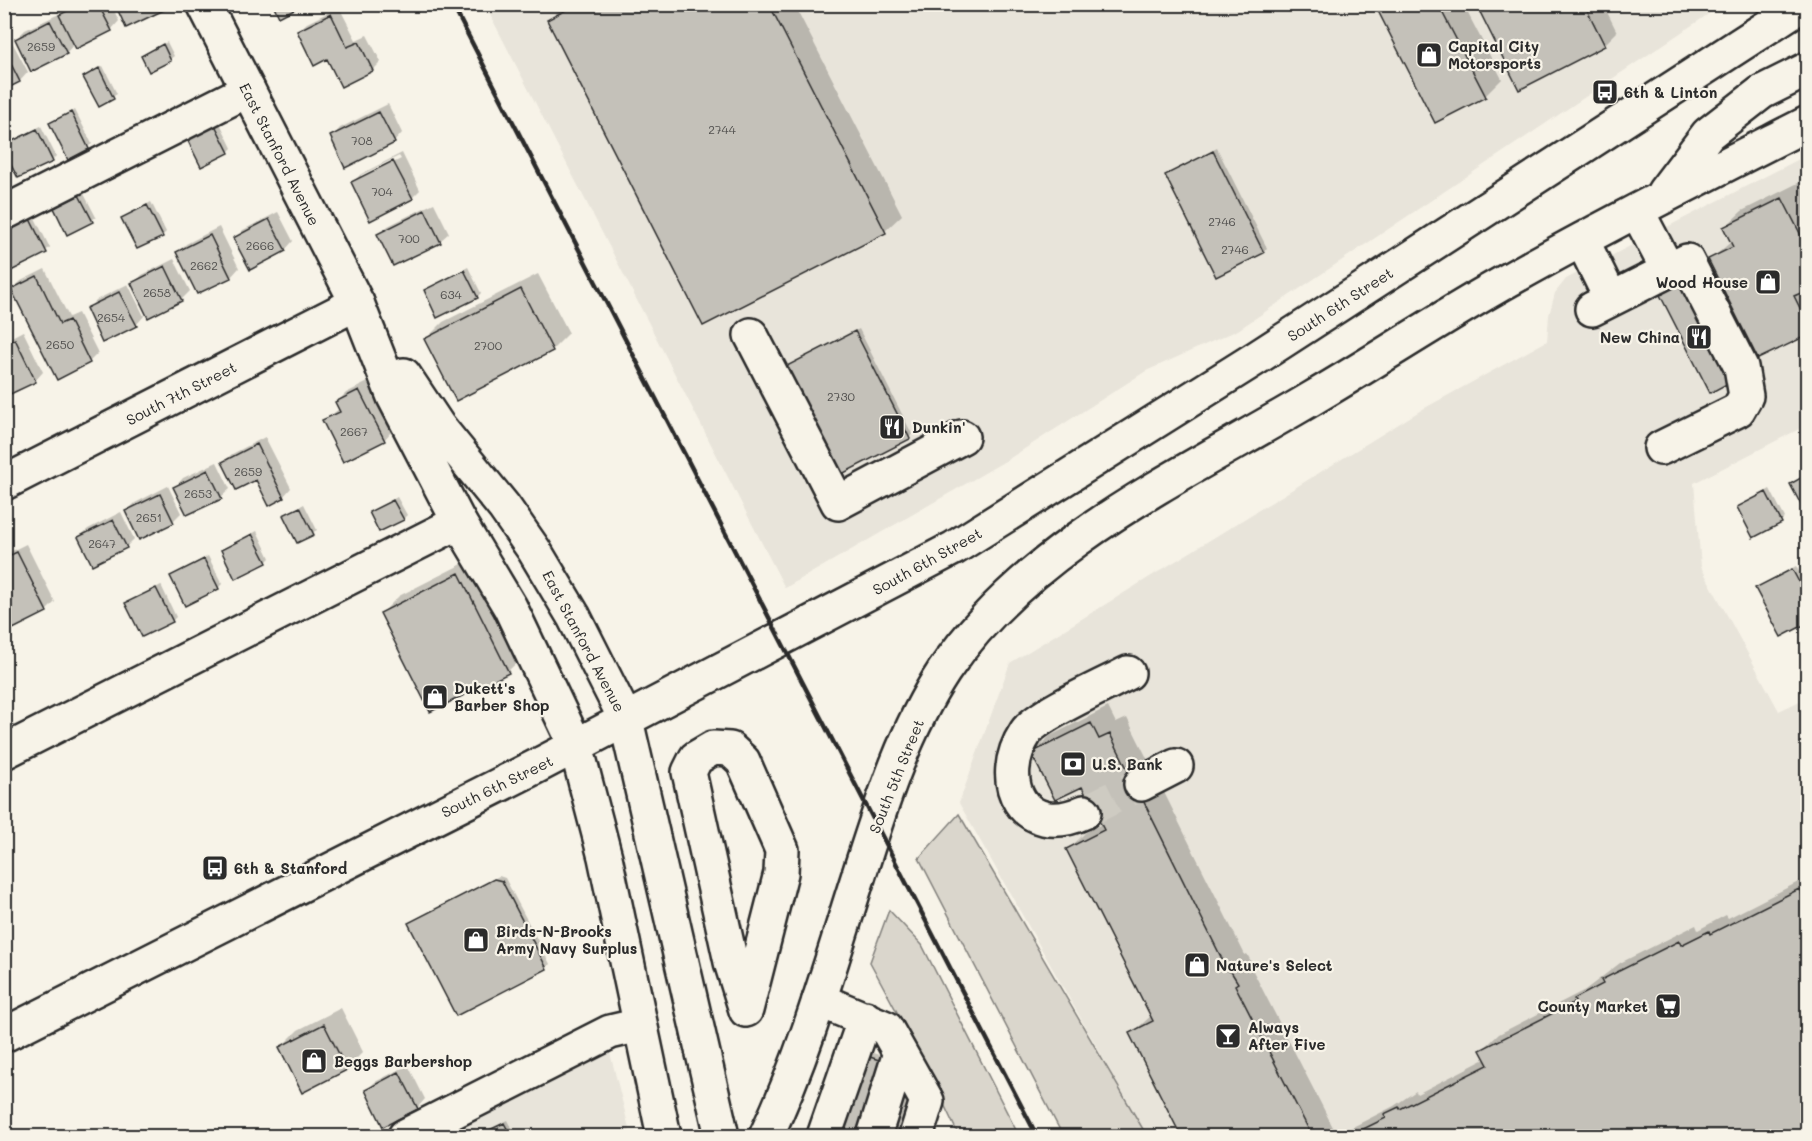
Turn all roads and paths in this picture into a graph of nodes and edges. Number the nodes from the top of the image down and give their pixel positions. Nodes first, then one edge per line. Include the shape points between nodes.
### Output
1 (204, 4) edge
2 (1799, 6) edge
3 (1808, 69) edge
4 (248, 90) junction
5 (1808, 123) edge
6 (1647, 206) junction
7 (4, 213) edge
8 (1582, 240) junction
9 (1677, 266) junction
10 (357, 303) junction
11 (751, 335) dead end
12 (962, 436) dead end
13 (1661, 448) dead end
14 (4, 483) edge
15 (459, 522) junction
16 (1128, 673) dead end
17 (626, 720) junction
18 (576, 746) junction
19 (4, 752) edge
20 (1176, 766) dead end
21 (1141, 784) tunnel mouth
22 (1084, 812) tunnel mouth
23 (819, 1000) junction
24 (746, 1010) joint
25 (865, 1018) junction
26 (640, 1024) junction
27 (4, 1035) edge
28 (900, 1053) junction
29 (509, 1083) junction
30 (405, 1137) edge
31 (450, 1137) edge
32 (664, 1137) edge
33 (722, 1137) edge
34 (766, 1137) edge
35 (824, 1137) edge
36 (874, 1137) edge
37 (916, 1137) edge

1 - 4 main road, East Stanford Avenue
2 - 17 main road, South 6th Street via 1258,357 954,548
3 - 6 main road via 1762,92 1708,134
4 - 7 main road
4 - 10 main road, East Stanford Avenue
5 - 6 main road
6 - 8 main road
6 - 9 main road
8 - 9 main road via 1602,304
8 - 23 main road, South 5th Street via 1481,296 1102,524 1034,574 987,617 944,672 911,732 885,795
9 - 13 main road via 1741,367 1746,396 1738,410
10 - 14 main road, South 7th Street
10 - 15 main road, East Stanford Avenue via 394,397
10 - 17 main road, East Stanford Avenue via 438,426 534,550 574,616
11 - 12 main road via 838,503
15 - 18 main road, East Stanford Avenue via 510,607
15 - 19 main road
16 - 22 main road via 1026,731 1014,757 1012,784 1017,800 1026,810 1045,820 1067,820
17 - 18 main road, South 6th Street
17 - 33 main road, East Stanford Avenue
18 - 26 main road, East Stanford Avenue via 605,857
18 - 27 main road, South 6th Street
20 - 21 main road
23 - 25 main road
23 - 34 main road, South 5th Street
24 - 24 main road via 731,962 689,772 696,758 713,748 730,749 743,761 782,849 776,892
25 - 28 main road via 886,1028
25 - 35 main road
26 - 29 main road via 610,1032
26 - 32 main road, East Stanford Avenue
28 - 36 main road
28 - 37 main road via 927,1101
29 - 30 main road
29 - 31 main road via 504,1108

